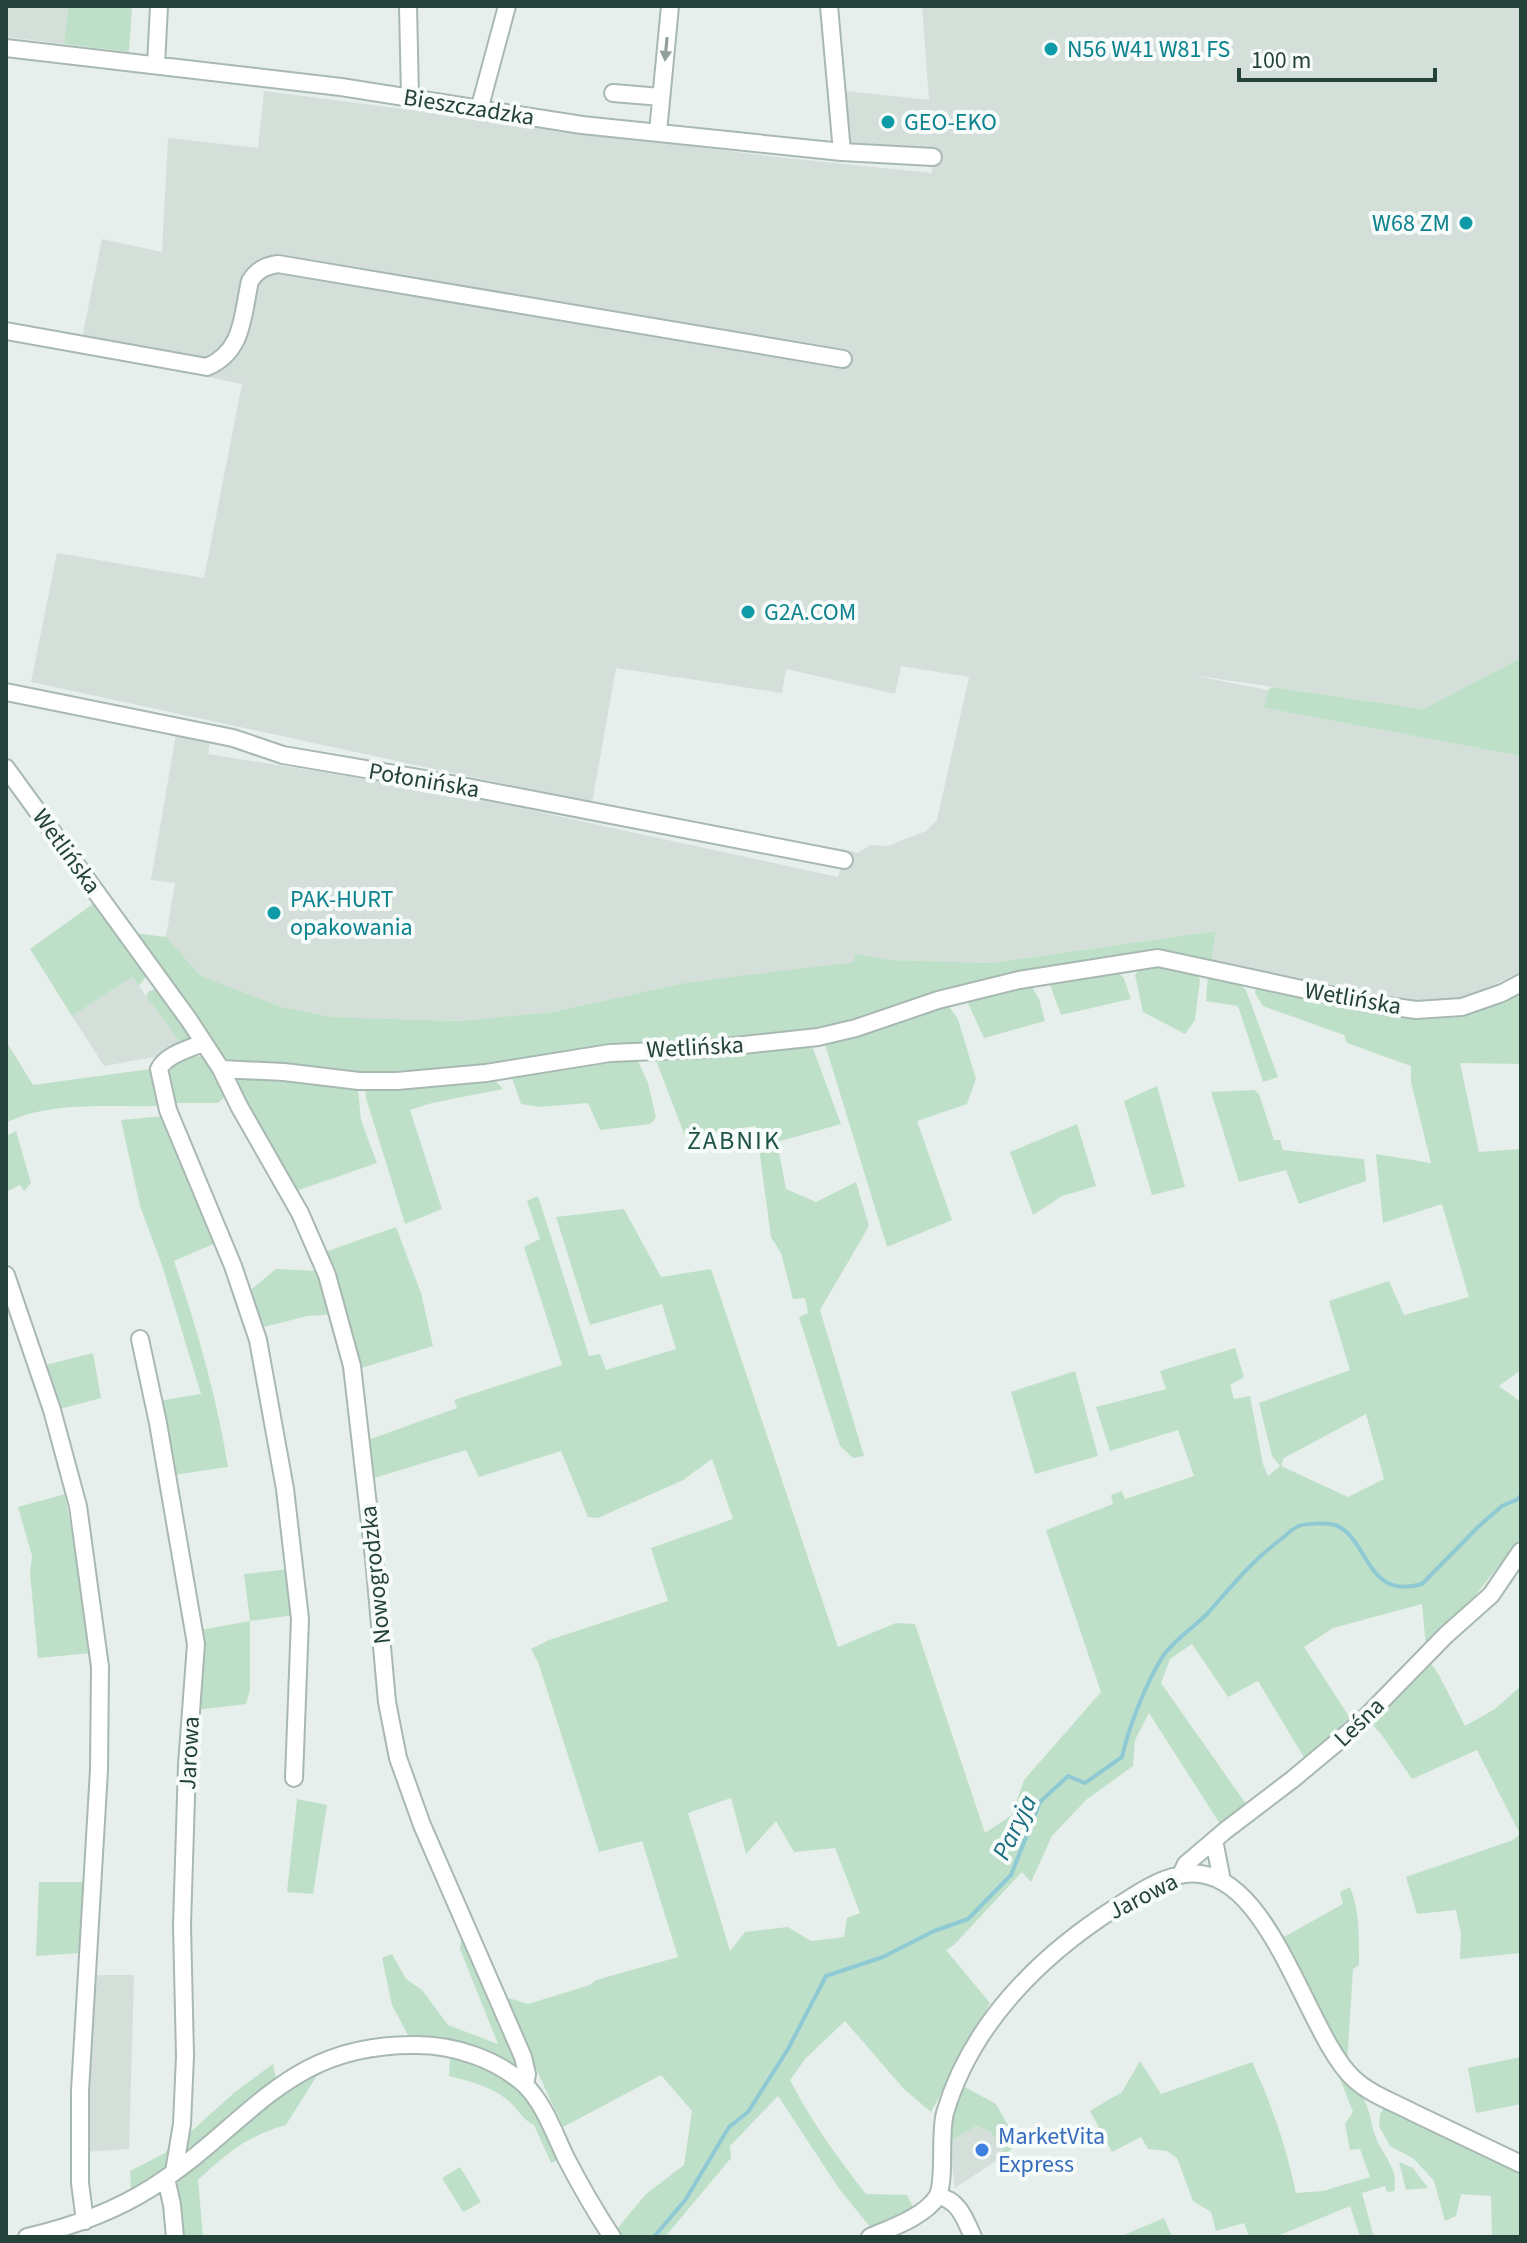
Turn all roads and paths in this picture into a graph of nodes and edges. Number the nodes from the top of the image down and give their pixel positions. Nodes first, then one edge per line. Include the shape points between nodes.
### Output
1 (159, 6) edge
2 (408, 6) edge
3 (507, 6) edge
4 (829, 6) edge
5 (669, 13) edge
6 (6, 48) edge
7 (156, 65) junction
8 (613, 93) dead end
9 (410, 96) junction
10 (661, 97) junction
11 (479, 110) junction
12 (658, 132) junction
13 (842, 152) junction
14 (933, 157) dead end
15 (6, 331) edge
16 (843, 359) dead end
17 (6, 692) edge
18 (6, 768) edge
19 (844, 860) dead end
20 (1521, 983) edge
21 (203, 1043) junction
22 (221, 1069) junction
23 (6, 1275) edge
24 (140, 1339) dead end
25 (1521, 1551) edge
26 (294, 1778) dead end
27 (1214, 1840) junction
28 (1181, 1874) junction
29 (1222, 1881) junction
30 (525, 2085) junction
31 (1521, 2164) edge
32 (170, 2175) junction
33 (938, 2196) junction
34 (85, 2221) junction
35 (27, 2237) edge
36 (175, 2237) edge
37 (612, 2237) edge
38 (870, 2237) edge
39 (973, 2237) edge

1 - 7 street
2 - 9 street
3 - 11 street
4 - 13 street
5 -> 10 street
6 - 7 street, Bieszczadzka
7 - 9 street, Bieszczadzka
8 - 10 street
9 - 11 street, Bieszczadzka
10 - 12 street
11 - 12 street, Bieszczadzka
12 - 13 street, Bieszczadzka
13 - 14 street, Bieszczadzka
15 - 16 street via 207,367 221,361 234,345 250,281 262,268 278,264
17 - 19 street, Połonińska via 233,738 283,755
18 - 21 street, Wetlińska
20 - 22 street, Wetlińska via 1462,1007 1416,1010 1158,958 1019,980 818,1037 610,1053 397,1081
21 - 22 street, Wetlińska
21 - 26 street via 169,1058 159,1069 168,1110 258,1340 285,1489 300,1619
22 - 30 street, Nowogrodzka via 300,1213 327,1275 352,1366 387,1702 398,1758 523,2057
23 - 34 street via 78,1506 100,1667 80,2091
24 - 32 street, Jarowa via 196,1644 182,1925 182,2124
25 - 27 street, Leśna via 1491,1595 1359,1724
27 - 28 street, Leśna
27 - 29 street
28 - 29 street, Jarowa via 1206,1874
28 - 33 street, Jarowa via 1154,1884 1091,1924 1032,1972 1000,2008 949,2102
29 - 31 street via 1269,1931 1332,2051 1353,2079
30 - 32 street via 470,2054 443,2046 348,2052 290,2078
30 - 37 street
32 - 34 street
32 - 36 street, Jarowa
33 - 38 street
33 - 39 street via 951,2199
34 - 35 street

